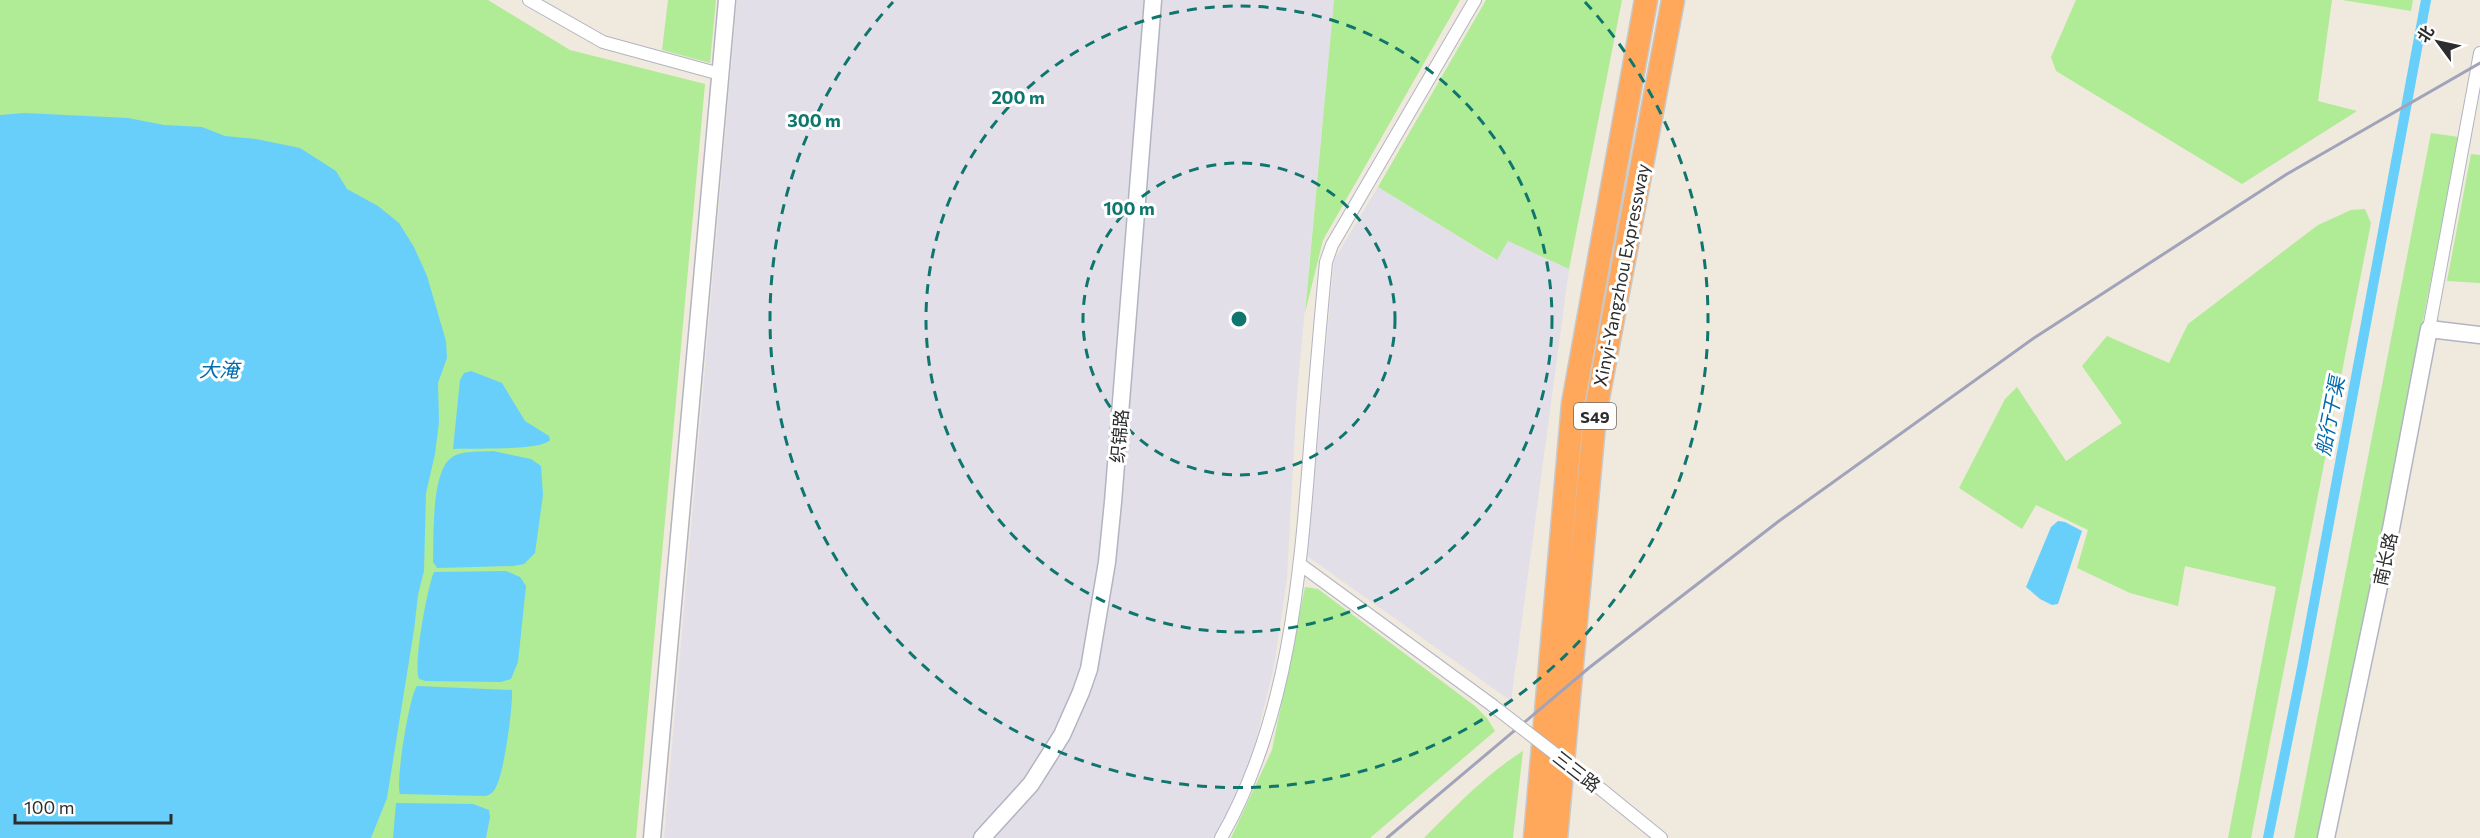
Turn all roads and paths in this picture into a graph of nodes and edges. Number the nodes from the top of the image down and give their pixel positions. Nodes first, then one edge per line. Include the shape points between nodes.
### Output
1 (530, 0) edge
2 (727, 0) edge
3 (1153, 0) edge
4 (1474, 0) edge
5 (1646, 0) edge
6 (1673, 0) edge
7 (2480, 53) edge
8 (720, 74) junction
9 (2429, 329) junction
10 (2480, 335) edge
11 (1301, 565) junction
12 (652, 838) edge
13 (982, 838) edge
14 (1221, 838) edge
15 (1535, 838) edge
16 (1556, 838) edge
17 (1661, 838) edge
18 (2326, 838) edge

1 - 8 street via 603,42
2 - 8 street
3 - 13 street, 织锦路 via 1113,502 1089,669 1062,735 1031,784
4 - 11 street via 1332,245 1326,262
5 - 15 highway, Xinyi-Yangzhou Expressway / S49 via 1573,404
6 - 16 highway, Xinyi-Yangzhou Expressway / S49 via 1595,414
7 - 9 street
8 - 12 street
9 - 10 street
9 - 18 street, 南长路
11 - 14 street via 1282,673 1262,746
11 - 17 street, 三三路, bridge via 1492,705

